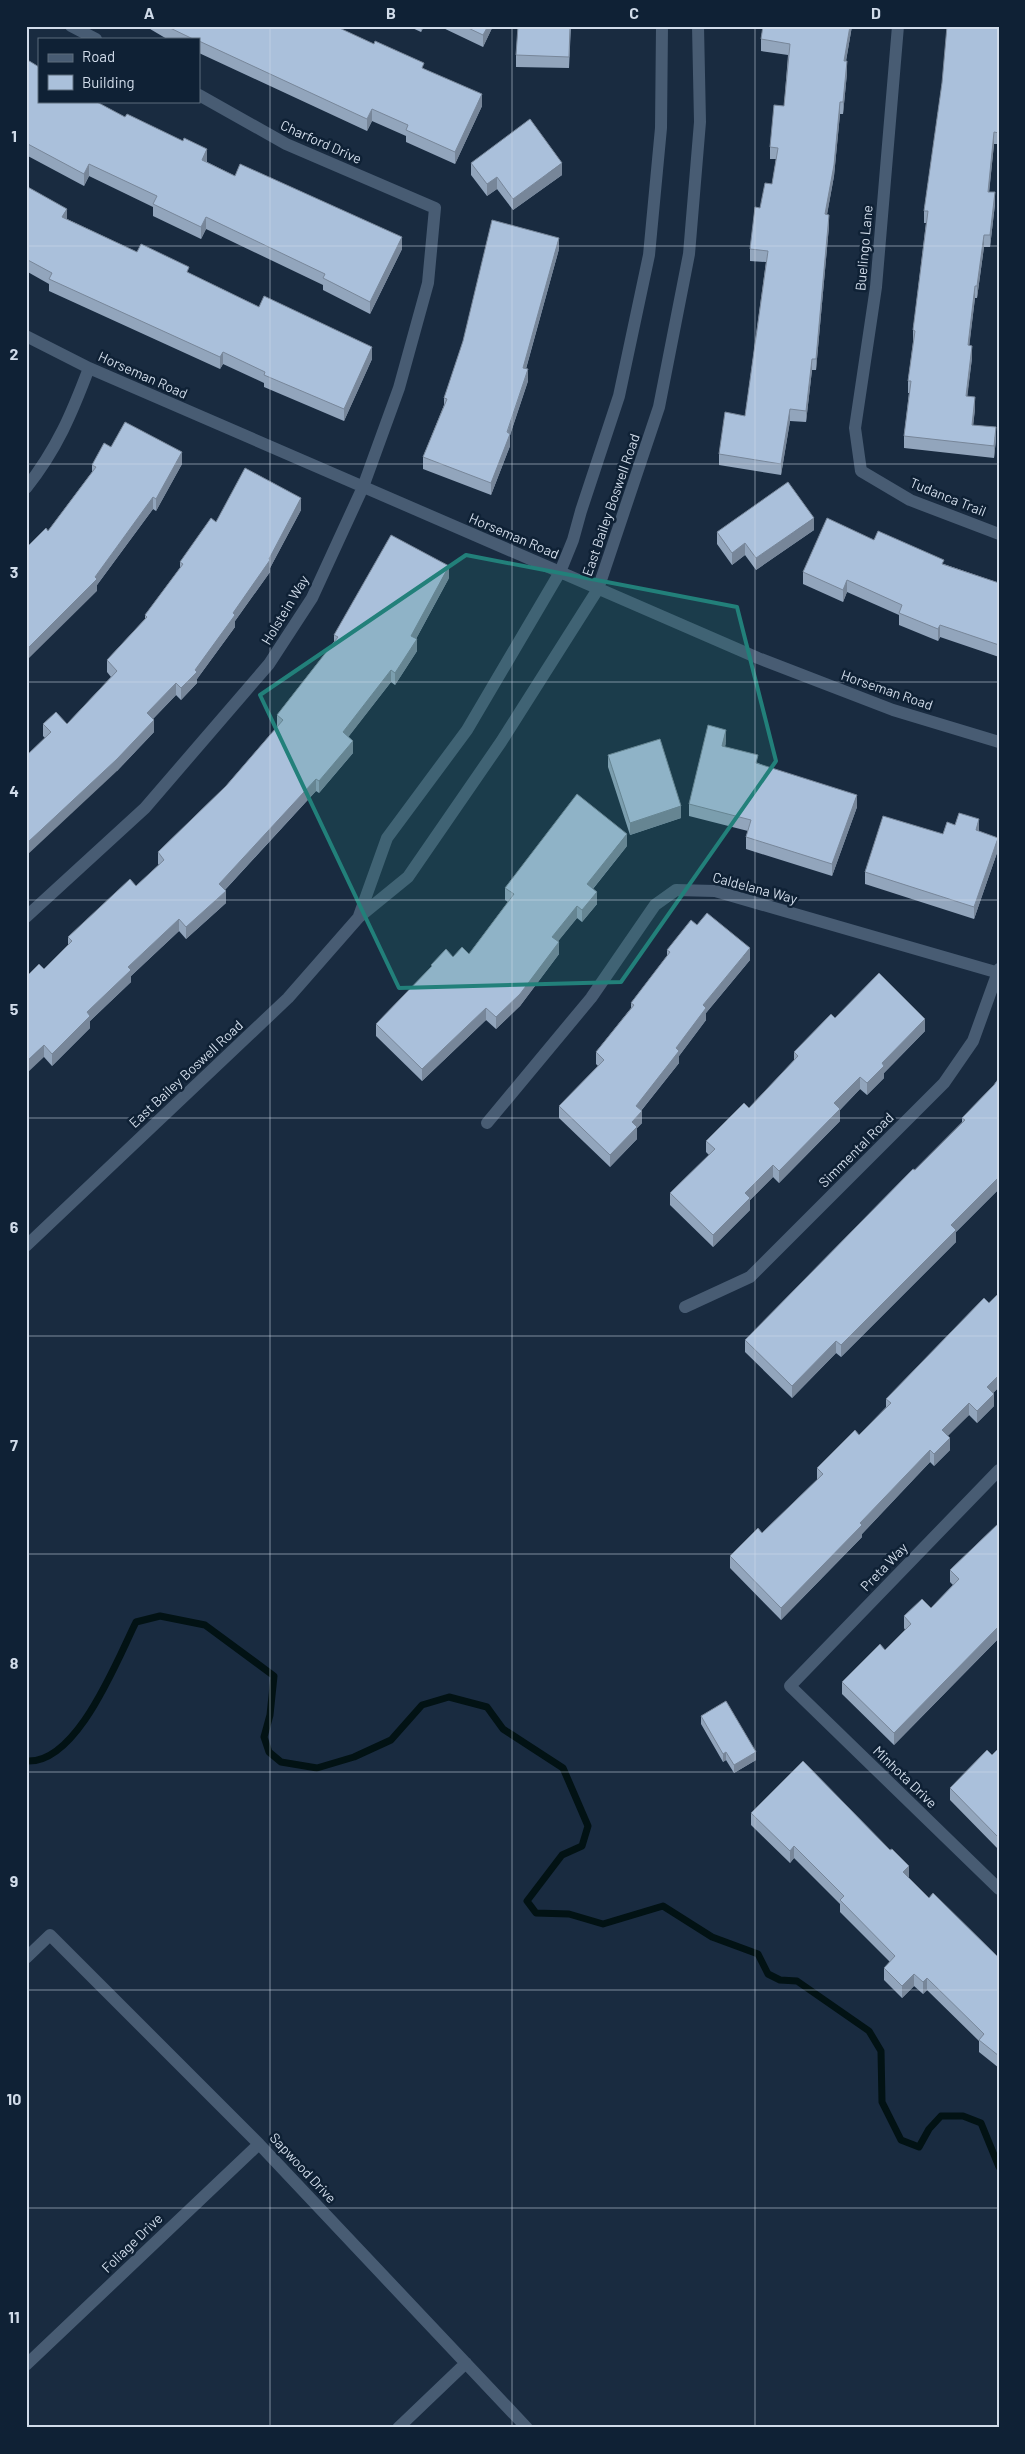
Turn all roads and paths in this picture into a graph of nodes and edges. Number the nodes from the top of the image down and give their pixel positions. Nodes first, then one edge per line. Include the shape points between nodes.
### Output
1 (71, 26) edge
2 (662, 26) edge
3 (698, 26) edge
4 (898, 26) edge
5 (94, 38) edge
6 (200, 96) edge
7 (435, 208) joint
8 (26, 336) edge
9 (89, 368) junction
10 (861, 471) joint
11 (363, 487) junction
12 (26, 488) edge
13 (999, 534) edge
14 (560, 572) junction
15 (598, 589) junction
16 (999, 742) edge
17 (359, 917) junction
18 (26, 918) edge
19 (998, 971) edge
20 (487, 1122) dead end
21 (26, 1246) edge
22 (685, 1307) dead end
23 (999, 1470) edge
24 (790, 1686) joint
25 (999, 1889) edge
26 (26, 1958) edge
27 (259, 2144) junction
28 (466, 2364) junction
29 (26, 2365) edge
30 (398, 2428) edge
31 (527, 2428) edge

1 - 5 street
2 - 14 street, East Bailey Boswell Road via 661,128 649,255 619,396
3 - 15 street, East Bailey Boswell Road via 700,122 689,254 659,407
4 - 10 street, Buelingo Lane via 876,287 855,428
6 - 7 street, Charford Drive via 286,144
7 - 11 street, Holstein Way via 428,283 399,388
8 - 9 street, Horseman Road
9 - 11 street, Horseman Road
9 - 12 street via 52,452
10 - 13 street, Tudanca Trail via 910,500
11 - 14 street, Horseman Road
11 - 18 street, Holstein Way via 312,598 269,664 146,808
14 - 15 street, Horseman Road
14 - 17 street, East Bailey Boswell Road via 467,730 387,838
15 - 16 street, Horseman Road via 767,662 893,710
15 - 17 street, East Bailey Boswell Road via 502,742 408,877
17 - 21 street, East Bailey Boswell Road via 288,998
19 - 20 street, Caldelana Way via 715,891 676,890 655,905 591,998
19 - 22 street, Simmental Road via 973,1041 944,1083 750,1277
23 - 24 street, Preta Way
24 - 25 street, Minhota Drive
26 - 27 street, Sapwood Drive via 50,1935
27 - 28 street, Sapwood Drive
27 - 29 street, Foliage Drive
28 - 30 street
28 - 31 street, Sapwood Drive

